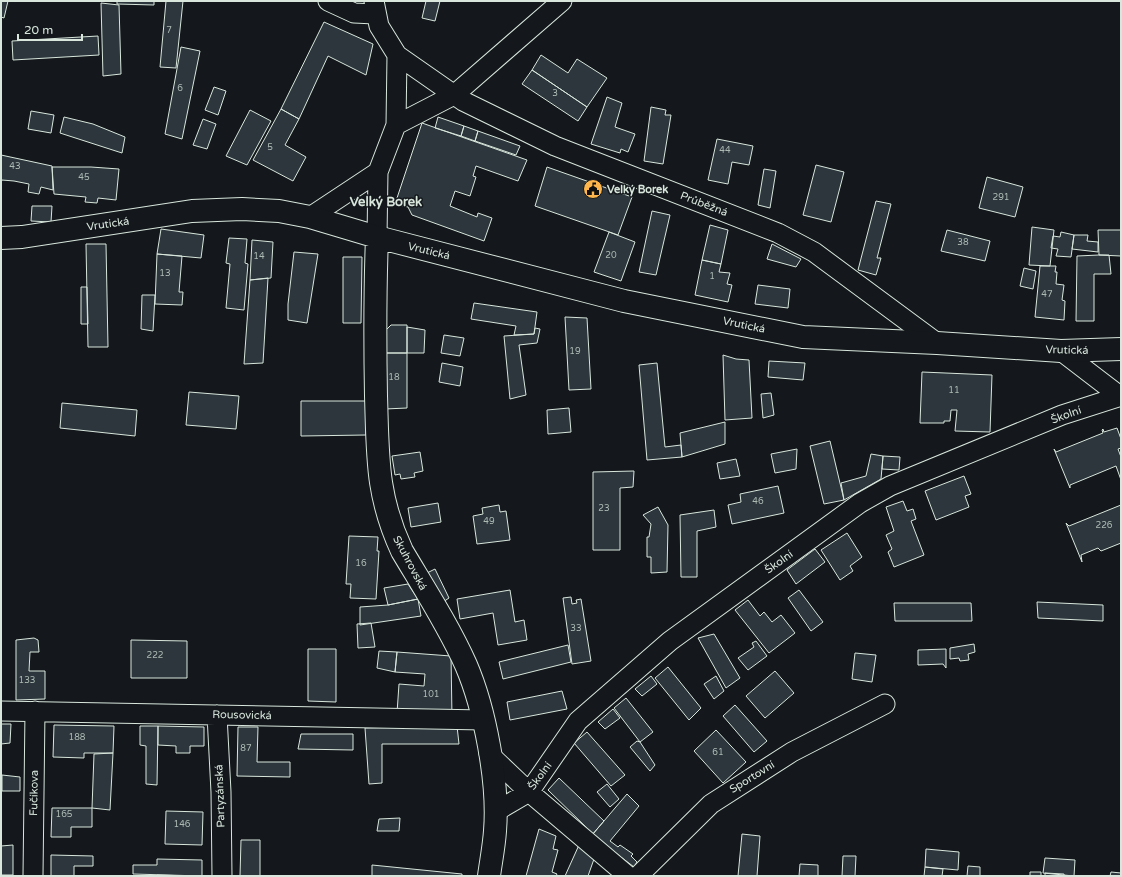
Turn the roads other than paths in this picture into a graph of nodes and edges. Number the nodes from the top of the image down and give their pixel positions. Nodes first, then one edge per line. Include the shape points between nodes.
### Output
1 (328, 1) edge
2 (562, 1) edge
3 (375, 7) edge
4 (397, 55) junction
5 (454, 95) junction
6 (396, 125) junction
7 (378, 172) junction
8 (310, 217) junction
9 (377, 237) junction
10 (1, 238) edge
11 (937, 343) junction
12 (1121, 349) edge
13 (1061, 351) junction
14 (1121, 396) edge
15 (885, 704) dead end
16 (1, 710) edge
17 (35, 711) junction
18 (217, 715) junction
19 (484, 720) junction
20 (489, 754) junction
21 (529, 792) junction
22 (495, 812) junction
23 (33, 876) edge
24 (222, 876) edge
25 (489, 876) edge
26 (628, 876) edge
27 (638, 876) edge

1 - 3 street via 354,13
2 - 5 street
3 - 4 street, Průběžná via 384,36
4 - 5 street, Průběžná
4 - 6 street
5 - 6 street
5 - 11 street, Průběžná via 555,146 778,232 814,252
6 - 7 street
7 - 8 street
7 - 9 street
8 - 9 street, Vrutická
8 - 10 street, Vrutická via 279,211 242,209 192,211
9 - 11 street, Vrutická via 624,301 803,337
9 - 19 street, Skuhrovská via 374,339 381,489 393,531 466,666
11 - 13 street, Vrutická
12 - 13 street, Vrutická
13 - 14 street
14 - 21 street, Školní via 1062,415 890,486 860,503 659,650 578,721
15 - 27 street, Sportovní via 792,752 711,804
16 - 17 street, Rousovická
17 - 18 street, Rousovická
17 - 23 street, Fučíkova
18 - 19 street, Rousovická
18 - 24 street, Partyzánská
19 - 20 street, Skuhrovská
20 - 21 street
20 - 22 street, Skuhrovská
21 - 22 street, Školní
21 - 26 street
22 - 25 street, Skuhrovská

